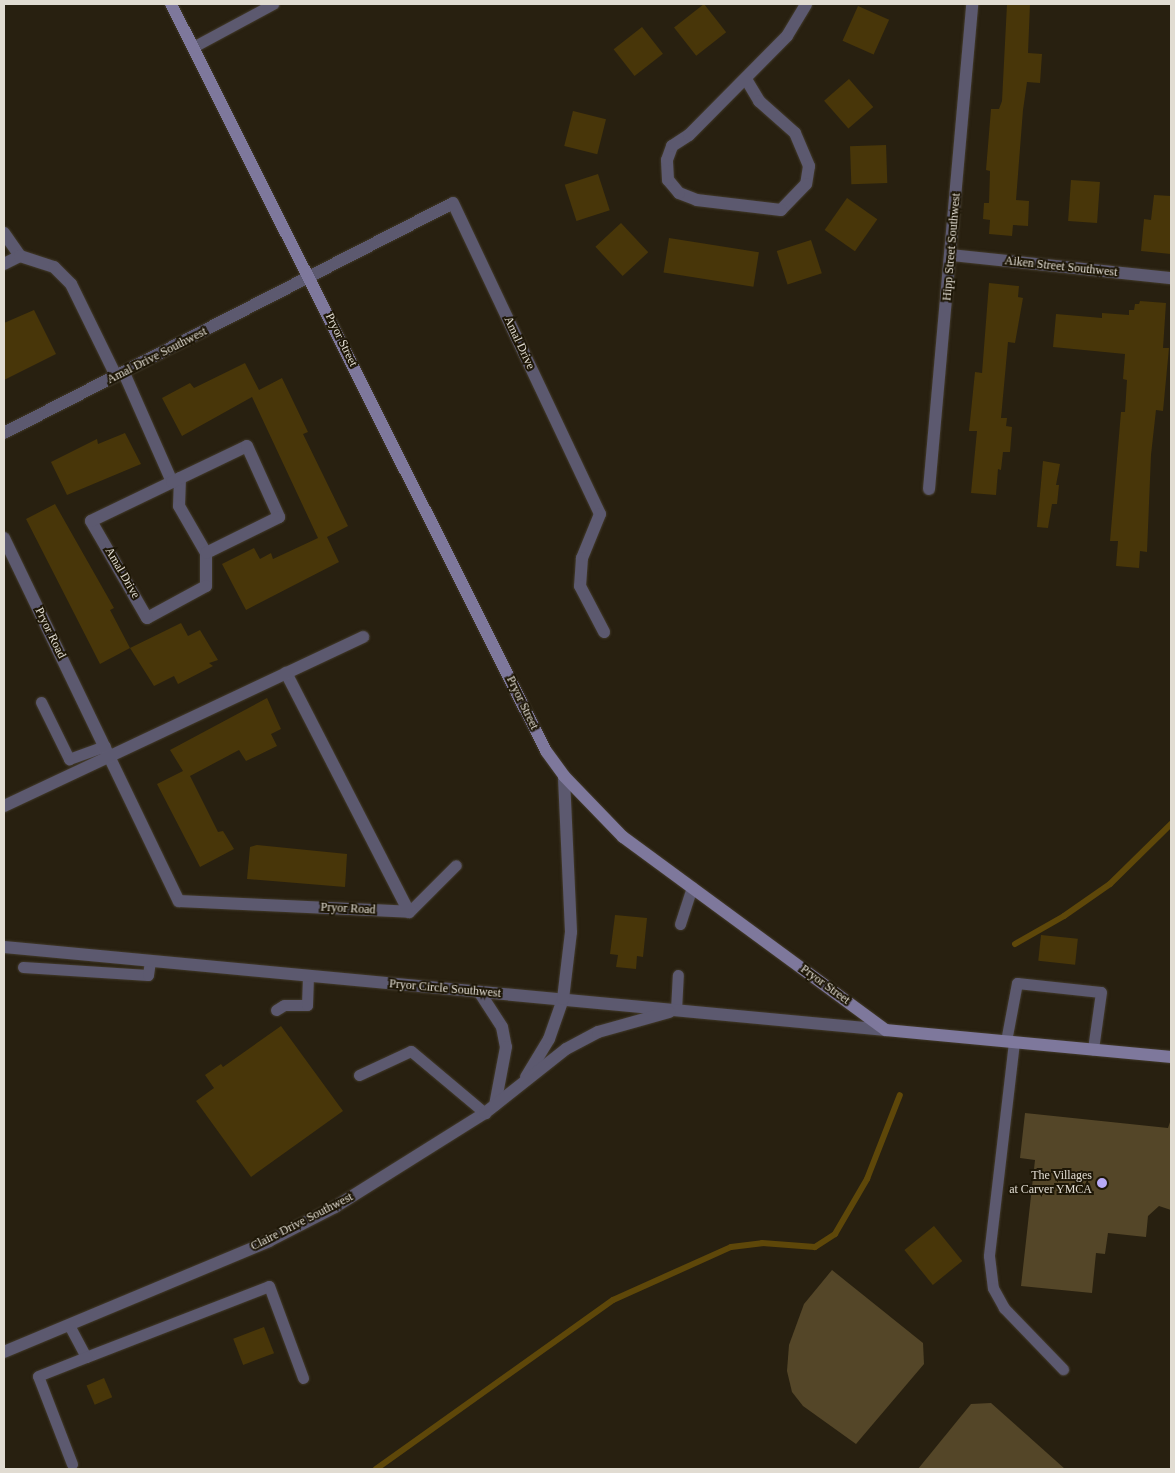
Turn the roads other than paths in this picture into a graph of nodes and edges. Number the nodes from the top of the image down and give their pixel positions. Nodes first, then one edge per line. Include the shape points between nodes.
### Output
1 (171, 4) edge
2 (274, 4) edge
3 (806, 4) edge
4 (972, 4) edge
5 (193, 47) junction
6 (746, 80) junction
7 (4, 233) edge
8 (951, 255) junction
9 (20, 256) junction
10 (4, 264) edge
11 (310, 278) junction
12 (1171, 278) edge
13 (120, 374) junction
14 (4, 433) edge
15 (176, 480) junction
16 (929, 490) dead end
17 (4, 538) edge
18 (206, 553) junction
19 (604, 632) dead end
20 (362, 637) dead end
21 (286, 673) junction
22 (41, 702) dead end
23 (107, 751) junction
24 (564, 776) junction
25 (4, 806) edge
26 (456, 864) dead end
27 (692, 887) junction
28 (409, 912) junction
29 (680, 924) dead end
30 (4, 948) edge
31 (24, 949) junction
32 (150, 961) junction
33 (678, 975) dead end
34 (308, 976) junction
35 (480, 993) junction
36 (563, 999) junction
37 (276, 1010) dead end
38 (676, 1010) junction
39 (886, 1030) junction
40 (1010, 1042) junction
41 (1093, 1049) junction
42 (1171, 1057) edge
43 (359, 1075) dead end
44 (521, 1085) junction
45 (490, 1109) junction
46 (69, 1324) junction
47 (4, 1350) edge
48 (86, 1357) junction
49 (1063, 1369) dead end
50 (304, 1378) dead end
51 (72, 1464) dead end

1 - 5 main road, Pryor Street
2 - 5 lane
3 - 6 street via 788,36
4 - 8 street, Hipp Street Southwest
5 - 11 main road, Pryor Street
6 - 6 street via 689,135 672,146 667,160 668,180 679,193 697,200 782,210 806,184 810,166 795,133 759,100
7 - 9 street
8 - 12 street, Aiken Street Southwest
8 - 16 street, Hipp Street Southwest
9 - 10 street
9 - 13 street, Amal Drive via 54,267 72,284
11 - 13 street, Amal Drive Southwest
11 - 19 street, Amal Drive via 453,203 600,514 582,558 580,586
11 - 24 main road, Pryor Street via 546,751
13 - 14 street, Amal Drive Southwest
13 - 15 street, Amal Drive
15 - 18 street, Amal Drive via 179,506
15 - 18 street, Amal Drive via 248,446 279,517
15 - 18 street, Amal Drive via 91,520 147,618 206,586
17 - 23 street, Pryor Road
20 - 21 street
21 - 23 street
21 - 28 street
22 - 23 lane via 69,759
23 - 25 street
23 - 28 street, Pryor Road via 180,901
24 - 27 main road, Pryor Street via 624,837
24 - 36 street, Claire Drive Southwest via 571,932
26 - 28 lane
27 - 29 lane
27 - 39 main road, Pryor Street
30 - 31 street, Pryor Circle Southwest
31 - 32 street, Pryor Circle Southwest
31 - 32 lane via 23,969 148,975
32 - 34 street, Pryor Circle Southwest
33 - 38 lane
34 - 35 street, Pryor Circle Southwest
34 - 37 lane via 307,1005 284,1005
35 - 36 street, Pryor Circle Southwest
35 - 45 street via 502,1027 506,1047
36 - 38 street, Pryor Circle Southwest
36 - 44 street, Claire Drive Southwest via 549,1039
38 - 39 street, Pryor Circle Southwest
38 - 44 street via 598,1032 566,1049
39 - 40 main road
40 - 41 main road
40 - 41 lane via 1017,983 1101,992
40 - 49 lane via 989,1256 994,1288 1004,1308
41 - 42 main road
43 - 45 lane via 411,1051
44 - 45 street, Claire Drive Southwest
45 - 46 street, Claire Drive Southwest via 336,1207 269,1241
46 - 47 street, Claire Drive Southwest
46 - 48 lane
48 - 50 lane via 269,1286
48 - 51 lane via 38,1376

